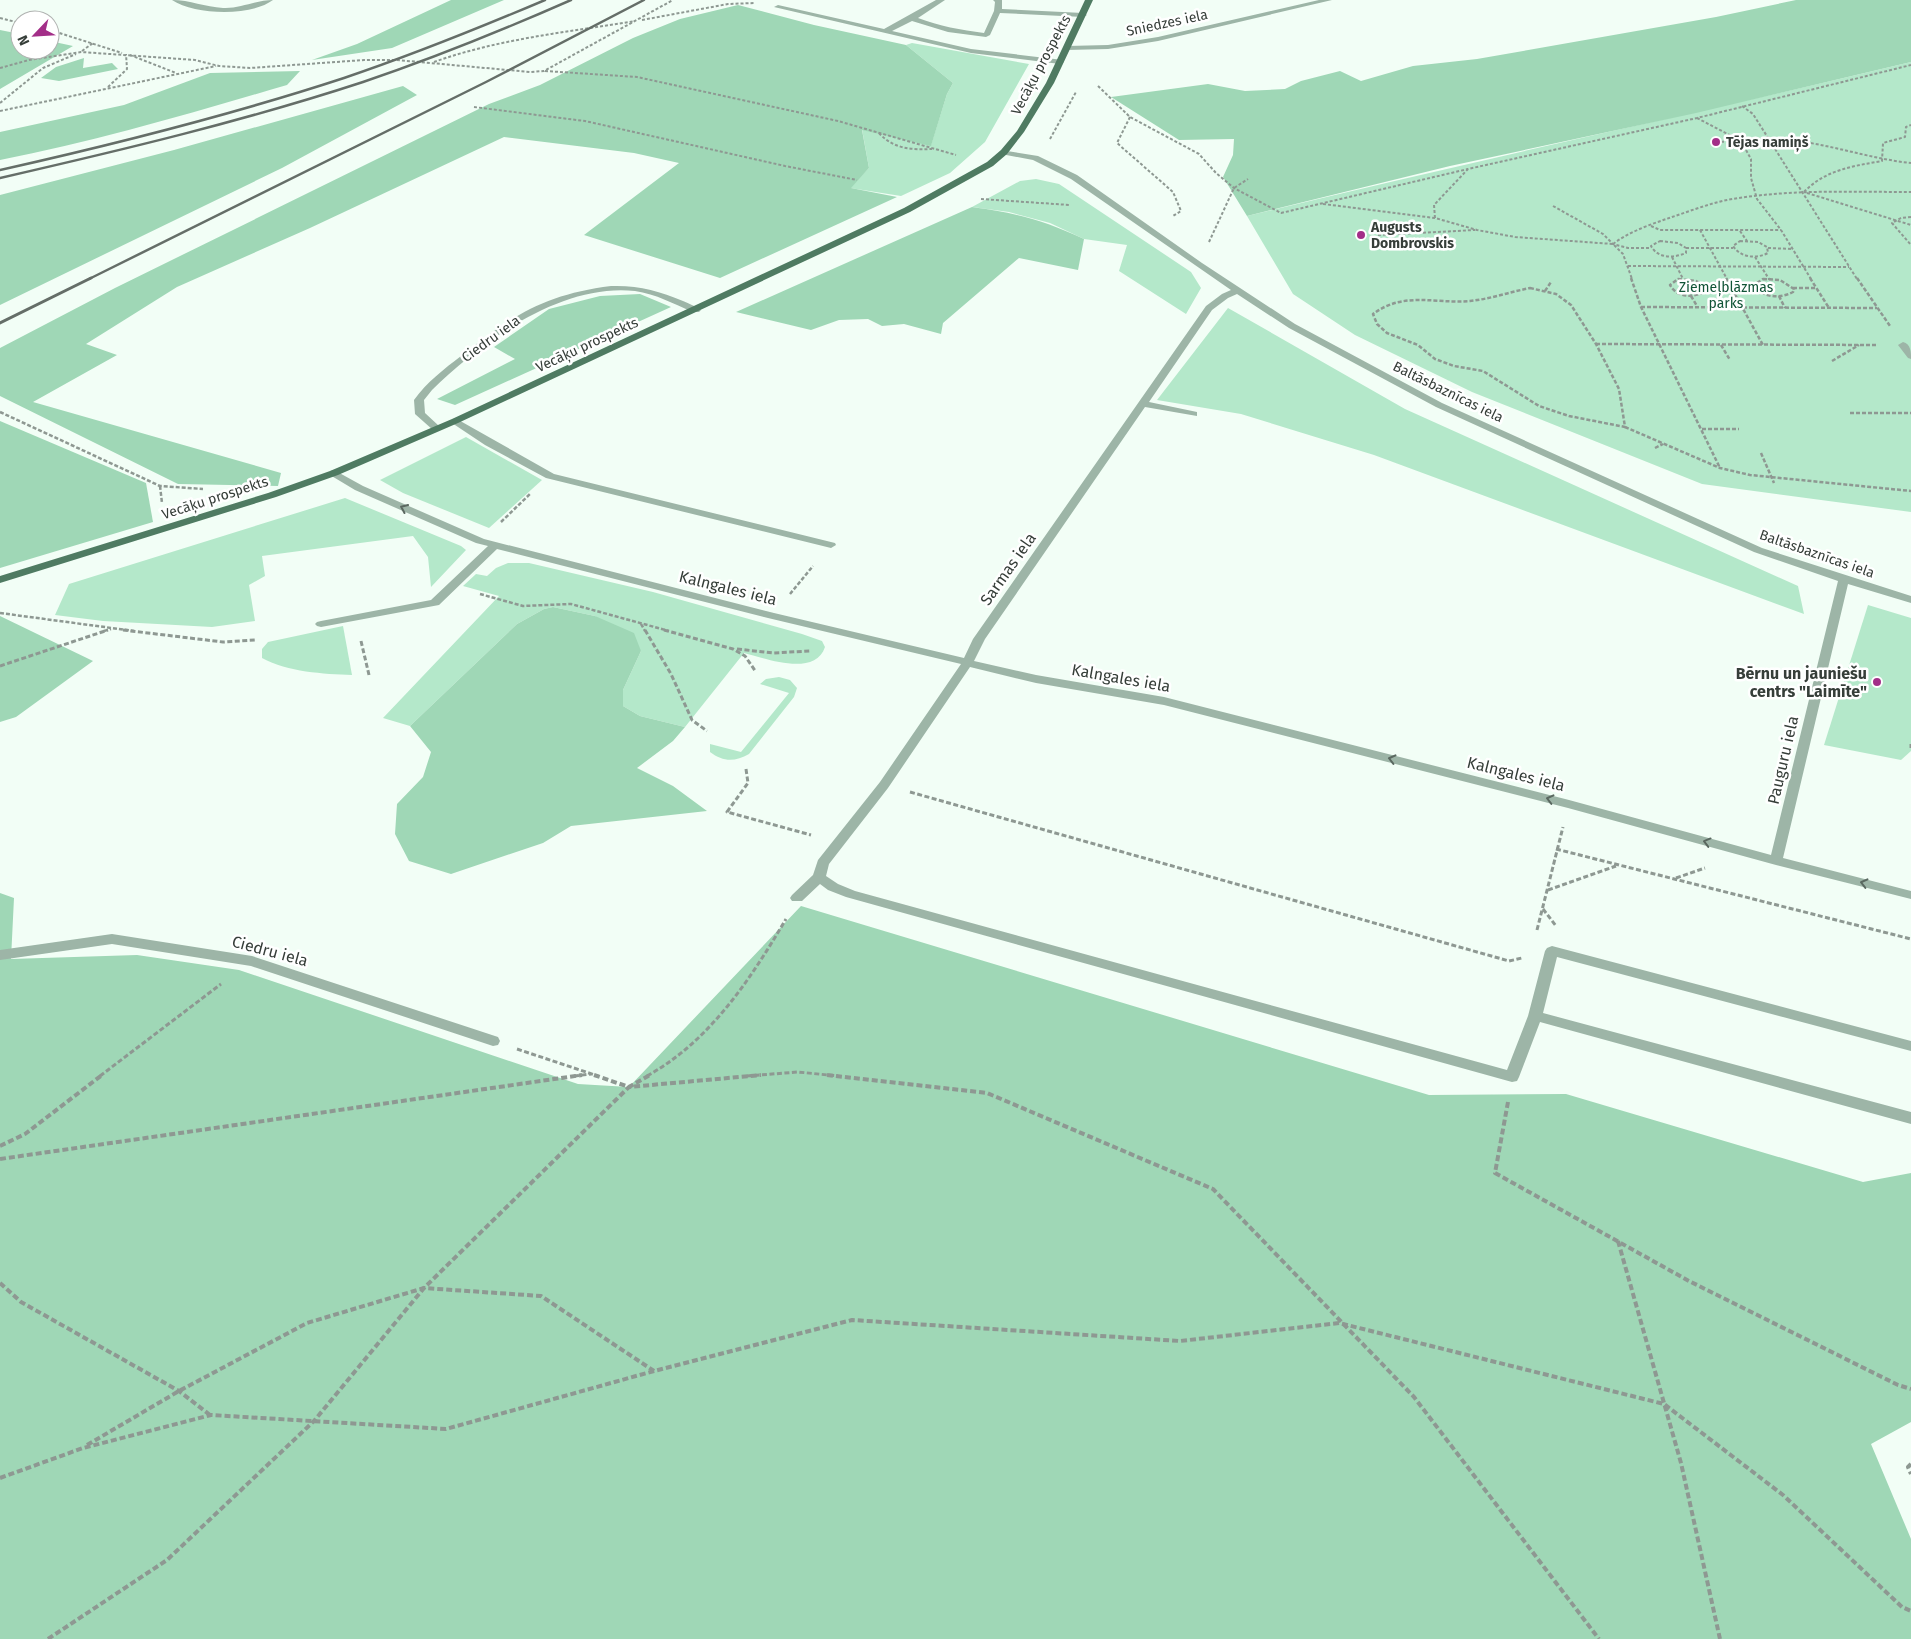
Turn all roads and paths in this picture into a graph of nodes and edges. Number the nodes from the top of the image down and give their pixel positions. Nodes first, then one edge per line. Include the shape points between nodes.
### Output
1 (176, 0) edge
2 (269, 0) edge
3 (673, 0) edge
4 (940, 0) edge
5 (997, 0) edge
6 (1089, 0) edge
7 (1328, 0) edge
8 (754, 3) dead end
9 (778, 6) dead end
10 (998, 11) junction
11 (1083, 14) junction
12 (912, 18) junction
13 (640, 20) junction
14 (886, 31) junction
15 (60, 33) edge
16 (93, 43) junction
17 (1068, 48) junction
18 (81, 52) junction
19 (126, 54) junction
20 (1060, 62) junction
21 (431, 63) junction
22 (1911, 65) edge
23 (219, 66) junction
24 (0, 68) edge
25 (544, 71) junction
26 (176, 73) junction
27 (1098, 86) dead end
28 (108, 88) junction
29 (0, 103) edge
30 (1742, 106) junction
31 (474, 107) dead end
32 (0, 111) edge
33 (1130, 117) junction
34 (1697, 118) junction
35 (1911, 125) edge
36 (879, 133) junction
37 (1741, 141) junction
38 (1770, 141) junction
39 (1716, 142) dead end
40 (936, 149) junction
41 (1004, 152) junction
42 (1882, 161) junction
43 (1911, 163) edge
44 (990, 164) junction
45 (1468, 169) junction
46 (1248, 179) dead end
47 (857, 180) dead end
48 (1234, 188) junction
49 (1804, 192) junction
50 (1911, 192) edge
51 (1755, 196) junction
52 (976, 198) dead end
53 (1323, 204) junction
54 (1077, 206) dead end
55 (1553, 206) dead end
56 (1911, 217) edge
57 (1435, 218) junction
58 (1898, 220) junction
59 (1650, 225) junction
60 (1911, 225) edge
61 (1148, 230) junction
62 (1477, 230) junction
63 (1660, 230) junction
64 (1700, 230) junction
65 (1739, 230) junction
66 (1781, 230) junction
67 (1378, 234) dead end
68 (1666, 241) junction
69 (1746, 241) junction
70 (1613, 244) junction
71 (1911, 245) edge
72 (1651, 248) junction
73 (1686, 248) junction
74 (1709, 248) junction
75 (1733, 248) junction
76 (1768, 248) junction
77 (1793, 249) junction
78 (1755, 256) junction
79 (1672, 257) junction
80 (1198, 265) junction
81 (1628, 266) junction
82 (1804, 267) junction
83 (1849, 267) junction
84 (1677, 268) junction
85 (1720, 268) junction
86 (1762, 268) junction
87 (1769, 278) junction
88 (1683, 279) junction
89 (1551, 282) dead end
90 (1731, 287) junction
91 (1755, 287) junction
92 (1706, 288) junction
93 (1793, 288) junction
94 (1817, 288) junction
95 (1237, 291) junction
96 (1545, 291) junction
97 (1691, 296) junction
98 (1779, 296) junction
99 (1697, 306) junction
100 (1641, 307) junction
101 (1741, 307) junction
102 (1785, 308) junction
103 (1828, 308) junction
104 (1877, 308) junction
105 (696, 310) junction
106 (1659, 343) junction
107 (1596, 344) junction
108 (1721, 344) junction
109 (1763, 345) junction
110 (1860, 345) junction
111 (1903, 345) junction
112 (1911, 356) edge
113 (1730, 360) dead end
114 (1832, 361) dead end
115 (1142, 403) junction
116 (0, 412) edge
117 (1850, 413) dead end
118 (1911, 413) edge
119 (1194, 414) dead end
120 (455, 421) junction
121 (1625, 427) junction
122 (436, 428) junction
123 (1702, 430) junction
124 (1739, 430) dead end
125 (1663, 444) junction
126 (1655, 448) dead end
127 (1762, 453) dead end
128 (1720, 468) junction
129 (334, 472) junction
130 (550, 476) junction
131 (1773, 478) junction
132 (1774, 483) dead end
133 (207, 490) dead end
134 (1911, 491) edge
135 (480, 541) junction
136 (496, 544) junction
137 (831, 544) joint
138 (0, 580) edge
139 (1844, 580) junction
140 (452, 586) junction
141 (1911, 600) edge
142 (0, 613) edge
143 (772, 616) junction
144 (355, 618) junction
145 (321, 624) dead end
146 (641, 624) junction
147 (114, 628) junction
148 (255, 640) dead end
149 (734, 649) junction
150 (812, 651) dead end
151 (968, 662) junction
152 (0, 666) edge
153 (756, 672) dead end
154 (369, 674) dead end
155 (707, 731) dead end
156 (746, 769) dead end
157 (884, 785) junction
158 (1569, 804) junction
159 (840, 842) junction
160 (1556, 849) junction
161 (1776, 861) junction
162 (1617, 866) junction
163 (819, 877) junction
164 (1548, 890) junction
165 (1911, 895) edge
166 (797, 898) joint
167 (1911, 938) edge
168 (1552, 951) junction
169 (0, 955) edge
170 (252, 961) junction
171 (1535, 1016) junction
172 (493, 1041) joint
173 (1911, 1046) edge
174 (591, 1074) junction
175 (1512, 1077) junction
176 (629, 1087) junction
177 (1911, 1118) edge
178 (0, 1146) edge
179 (0, 1159) edge
180 (1618, 1241) junction
181 (0, 1283) edge
182 (424, 1288) junction
183 (1345, 1325) junction
184 (654, 1371) junction
185 (1911, 1389) edge
186 (179, 1391) junction
187 (1664, 1404) junction
188 (211, 1415) junction
189 (314, 1421) junction
190 (83, 1448) junction
191 (1911, 1464) edge
192 (1911, 1474) edge
193 (0, 1478) edge
194 (1911, 1611) edge
195 (48, 1639) edge
196 (1599, 1639) edge
197 (1720, 1639) edge

1 - 2 street via 228,11 249,8
3 - 13 path
4 - 12 street
5 - 10 street
6 - 11 main road, Vecāķu prospekts
7 - 17 street, Sniedzes iela via 1158,39 1108,47
8 - 13 path via 728,4
9 - 14 street
10 - 11 street
10 - 12 street via 986,35 930,26
11 - 17 main road, Vecāķu prospekts
12 - 14 street
13 - 21 path via 524,39
13 - 25 path
14 - 20 street via 971,50
15 - 16 path
16 - 18 path
16 - 19 path
17 - 20 main road, Vecāķu prospekts
18 - 19 path
18 - 24 path
18 - 29 path via 43,68
19 - 23 path via 195,60
19 - 26 path
19 - 28 path via 128,69
20 - 41 main road, Vecāķu prospekts via 1035,108
21 - 23 path via 372,60 250,68
21 - 25 path
22 - 30 path
23 - 26 path
25 - 36 path via 637,76
26 - 28 path
27 - 33 path
28 - 32 path
30 - 34 path
30 - 38 path via 1753,114
31 - 47 path via 585,121
33 - 48 path via 1199,154
33 - 61 path via 1117,143 1173,192 1181,211
34 - 37 path
34 - 45 path
35 - 42 path via 1906,127 1905,137 1882,143
36 - 40 path
36 - 40 path via 885,142 911,150
37 - 38 path
37 - 39 path
37 - 51 path via 1751,159
38 - 42 path via 1797,141
38 - 49 path
40 - 44 path
41 - 44 main road, Vecāķu prospekts
41 - 61 street, Baltāsbaznīcas iela via 1035,158 1062,170
42 - 43 path
42 - 49 path via 1837,169 1812,183
44 - 105 main road, Vecāķu prospekts via 907,210
45 - 53 path
45 - 57 path via 1434,205
46 - 48 path
48 - 53 path via 1281,213
48 - 80 path
49 - 50 path
49 - 51 path
49 - 58 path
49 - 83 path
51 - 59 path via 1703,206
51 - 66 path
52 - 54 path
53 - 57 path
55 - 70 path via 1603,234
56 - 58 path
57 - 62 path
58 - 60 path
58 - 71 path via 1892,223
59 - 63 path
59 - 70 path via 1622,236
61 - 80 street, Baltāsbaznīcas iela
62 - 67 path
62 - 70 path via 1515,238
63 - 64 path
63 - 68 path
64 - 65 path
64 - 74 path
65 - 66 path
65 - 69 path
66 - 77 path
68 - 72 path via 1653,243
68 - 73 path
69 - 75 path via 1737,242
69 - 76 path via 1758,242
70 - 72 path
70 - 81 path via 1623,254
72 - 79 path via 1656,253
73 - 74 path
73 - 79 path via 1683,255
74 - 75 path
74 - 85 path
75 - 78 path via 1744,255
76 - 77 path
76 - 78 path via 1766,255
77 - 82 path
78 - 86 path
79 - 84 path
80 - 95 street, Baltāsbaznīcas iela
81 - 84 path
81 - 100 path
82 - 83 path
82 - 86 path
82 - 94 path
83 - 104 path
84 - 85 path
84 - 88 path
85 - 86 path
85 - 90 path
86 - 87 path
87 - 91 path via 1759,280
87 - 93 path via 1788,283
88 - 92 path via 1696,281
88 - 97 path via 1671,282 1670,287
89 - 96 path
90 - 91 path
90 - 92 path
90 - 101 path
91 - 98 path via 1762,293
92 - 97 path via 1703,294
93 - 94 path
93 - 98 path via 1790,294
94 - 103 path
95 - 115 street, Sarmas iela via 1209,308
95 - 139 street, Baltāsbaznīcas iela via 1292,326 1439,405 1758,550
96 - 107 path via 1556,294 1571,305
96 - 121 path via 1530,288 1470,301 1403,300 1386,305 1373,314 1377,324 1388,333 1418,345 1435,358 1454,366 1483,372 1539,406 1569,416
97 - 99 path
98 - 102 path
99 - 100 path
99 - 101 path
100 - 106 path
101 - 102 path
101 - 109 path
102 - 103 path
103 - 104 path
104 - 111 path
105 - 120 main road, Vecāķu prospekts
105 - 122 street, Ciedru iela via 656,293 627,288 582,294 551,303 504,326 430,385 419,400 420,414
106 - 107 path
106 - 108 path
106 - 123 path
107 - 121 path via 1619,389
108 - 109 path
108 - 113 path
109 - 110 path
110 - 111 path
110 - 114 path
111 - 112 street
115 - 119 street
115 - 151 street, Sarmas iela via 979,640
116 - 133 path via 160,486
117 - 118 path
120 - 122 main road, Vecāķu prospekts
120 - 130 street
121 - 125 path
122 - 129 main road, Vecāķu prospekts
123 - 124 path
123 - 128 path
125 - 126 path
125 - 128 path
127 - 131 path
128 - 131 path
135 -> 129 street, Kalngales iela via 359,488
129 - 138 main road, Vecāķu prospekts via 272,495
130 - 135 path
130 - 137 street
131 - 132 path
131 - 134 path
135 - 136 street, Kalngales iela
136 - 140 street
136 - 143 street, Kalngales iela
137 - 143 path
139 - 141 street, Baltāsbaznīcas iela
139 - 161 street, Pauguru iela
140 - 144 street via 436,603
140 - 146 path via 523,606 571,604
142 - 147 path
143 - 151 street, Kalngales iela
144 - 145 street
144 - 154 path
146 - 149 path
146 - 155 path via 671,674 692,720
147 - 148 path via 223,642
147 - 152 path
149 - 150 path via 773,653
149 - 153 path via 745,656
151 - 157 street, Sarmas iela
158 -> 151 street, Kalngales iela via 1164,701 1036,679
156 - 159 path via 748,783 727,812
157 - 159 street, Sarmas iela
157 - 168 path via 1509,961
158 - 160 path
161 -> 158 street, Kalngales iela
159 - 163 street, Sarmas iela via 823,863
160 - 162 path
160 - 164 path
165 -> 161 street, Kalngales iela
162 - 164 path
162 - 167 path
163 - 166 street
163 - 175 street via 852,894
164 - 168 path via 1534,938
166 - 176 path via 768,949 729,1004 680,1056
168 - 171 street
168 - 173 street
169 - 170 street, Ciedru iela via 112,939
170 - 172 street, Ciedru iela
170 - 178 path via 25,1134
171 - 175 street
171 - 177 street
172 - 174 path
174 - 176 path
174 - 179 path
175 - 180 path via 1495,1174
176 - 182 path
176 - 183 path via 798,1072 987,1093 1213,1189
180 - 185 path via 1689,1281
180 - 187 path
181 - 186 path via 21,1302
182 - 184 path via 540,1296
182 - 186 path via 307,1322
182 - 189 path
183 - 184 path via 1180,1341 852,1320
183 - 187 path
183 - 196 path via 1414,1397
184 - 189 path via 446,1429
186 - 188 path
186 - 190 path
187 - 194 path via 1783,1495 1902,1607
187 - 197 path via 1682,1464
188 - 189 path
188 - 190 path
189 - 195 path via 167,1560
190 - 193 path
191 - 192 path via 1908,1467

